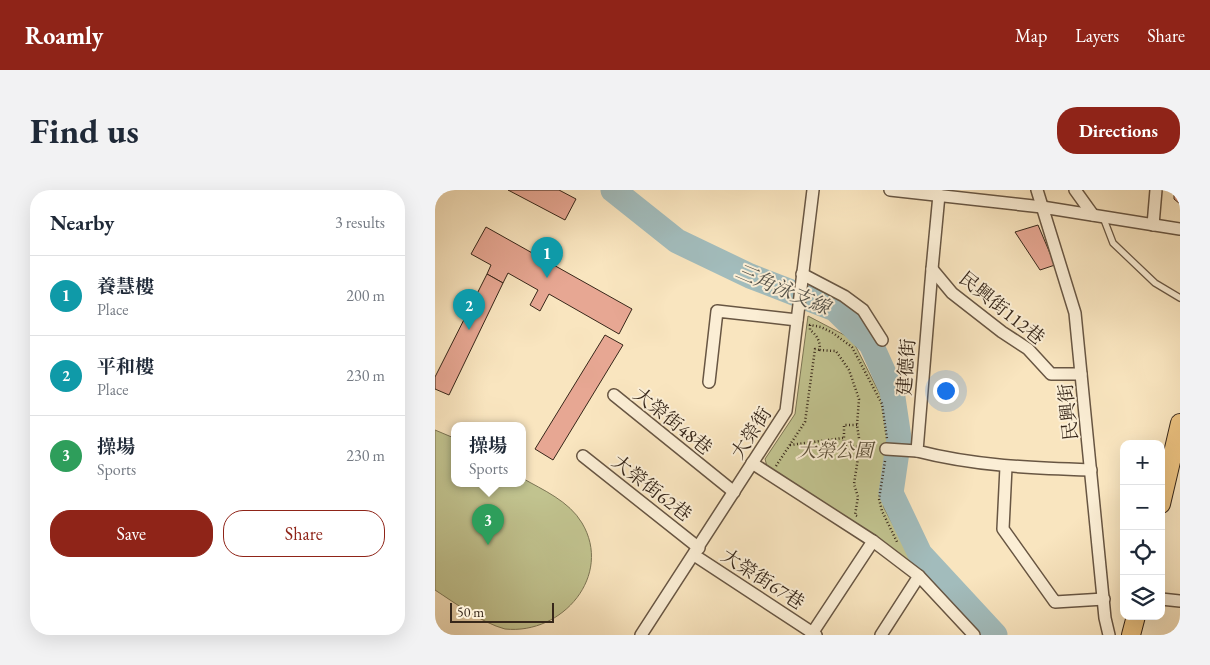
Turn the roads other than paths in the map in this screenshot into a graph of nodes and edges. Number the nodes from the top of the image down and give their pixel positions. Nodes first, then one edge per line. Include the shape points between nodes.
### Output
1 (813, 190) edge
2 (890, 190) edge
3 (1037, 190) edge
4 (1075, 190) edge
5 (1156, 190) edge
6 (939, 196) junction
7 (1041, 207) junction
8 (1098, 216) junction
9 (1153, 225) junction
10 (1180, 229) edge
11 (931, 269) junction
12 (802, 277) junction
13 (1180, 298) edge
14 (798, 317) junction
15 (882, 340) dead end
16 (1081, 374) junction
17 (709, 382) dead end
18 (614, 395) dead end
19 (1180, 423) edge
20 (886, 450) road end
21 (917, 451) junction
22 (583, 456) dead end
23 (1175, 462) edge
24 (752, 464) junction
25 (1006, 467) junction
26 (1091, 470) junction
27 (734, 492) junction
28 (1165, 492) edge
29 (873, 541) junction
30 (696, 551) junction
31 (919, 576) junction
32 (1103, 598) junction
33 (1165, 599) edge
34 (1180, 601) edge
35 (1134, 620) edge
36 (813, 634) edge
37 (641, 635) edge
38 (881, 635) edge
39 (974, 635) edge
40 (1109, 635) edge
41 (1131, 635) edge

1 - 12 street, 大榮街
2 - 6 street
3 - 7 street, 民興街
4 - 8 street
5 - 9 street
6 - 7 street
6 - 11 street, 建德街
7 - 8 street
7 - 16 street, 民興街 via 1075,313
8 - 9 street
8 - 13 lane via 1113,243 1155,283
9 - 10 street
11 - 16 street, 民興街112巷 via 952,293 1027,349 1051,374
11 - 21 street, 建德街
12 - 14 street, 大榮街
12 - 15 street via 844,296 863,310
14 - 17 street via 717,311
14 - 24 street, 大榮街 via 786,411
16 - 26 street, 民興街
18 - 27 street, 大榮街48巷
19 - 23 main road
20 - 21 street
21 - 25 street
22 - 30 street, 大榮街62巷
23 - 28 main road
24 - 27 street, 大榮街
24 - 29 street
25 - 26 street
25 - 32 street via 1003,529 1055,602
26 - 32 street, 民興街
27 - 30 street, 大榮街
29 - 31 street
29 - 36 street
30 - 36 street, 大榮街67巷
30 - 37 street, 大榮街
31 - 38 street
31 - 39 street
32 - 40 street, 民興街
33 - 34 street
35 - 41 main road

